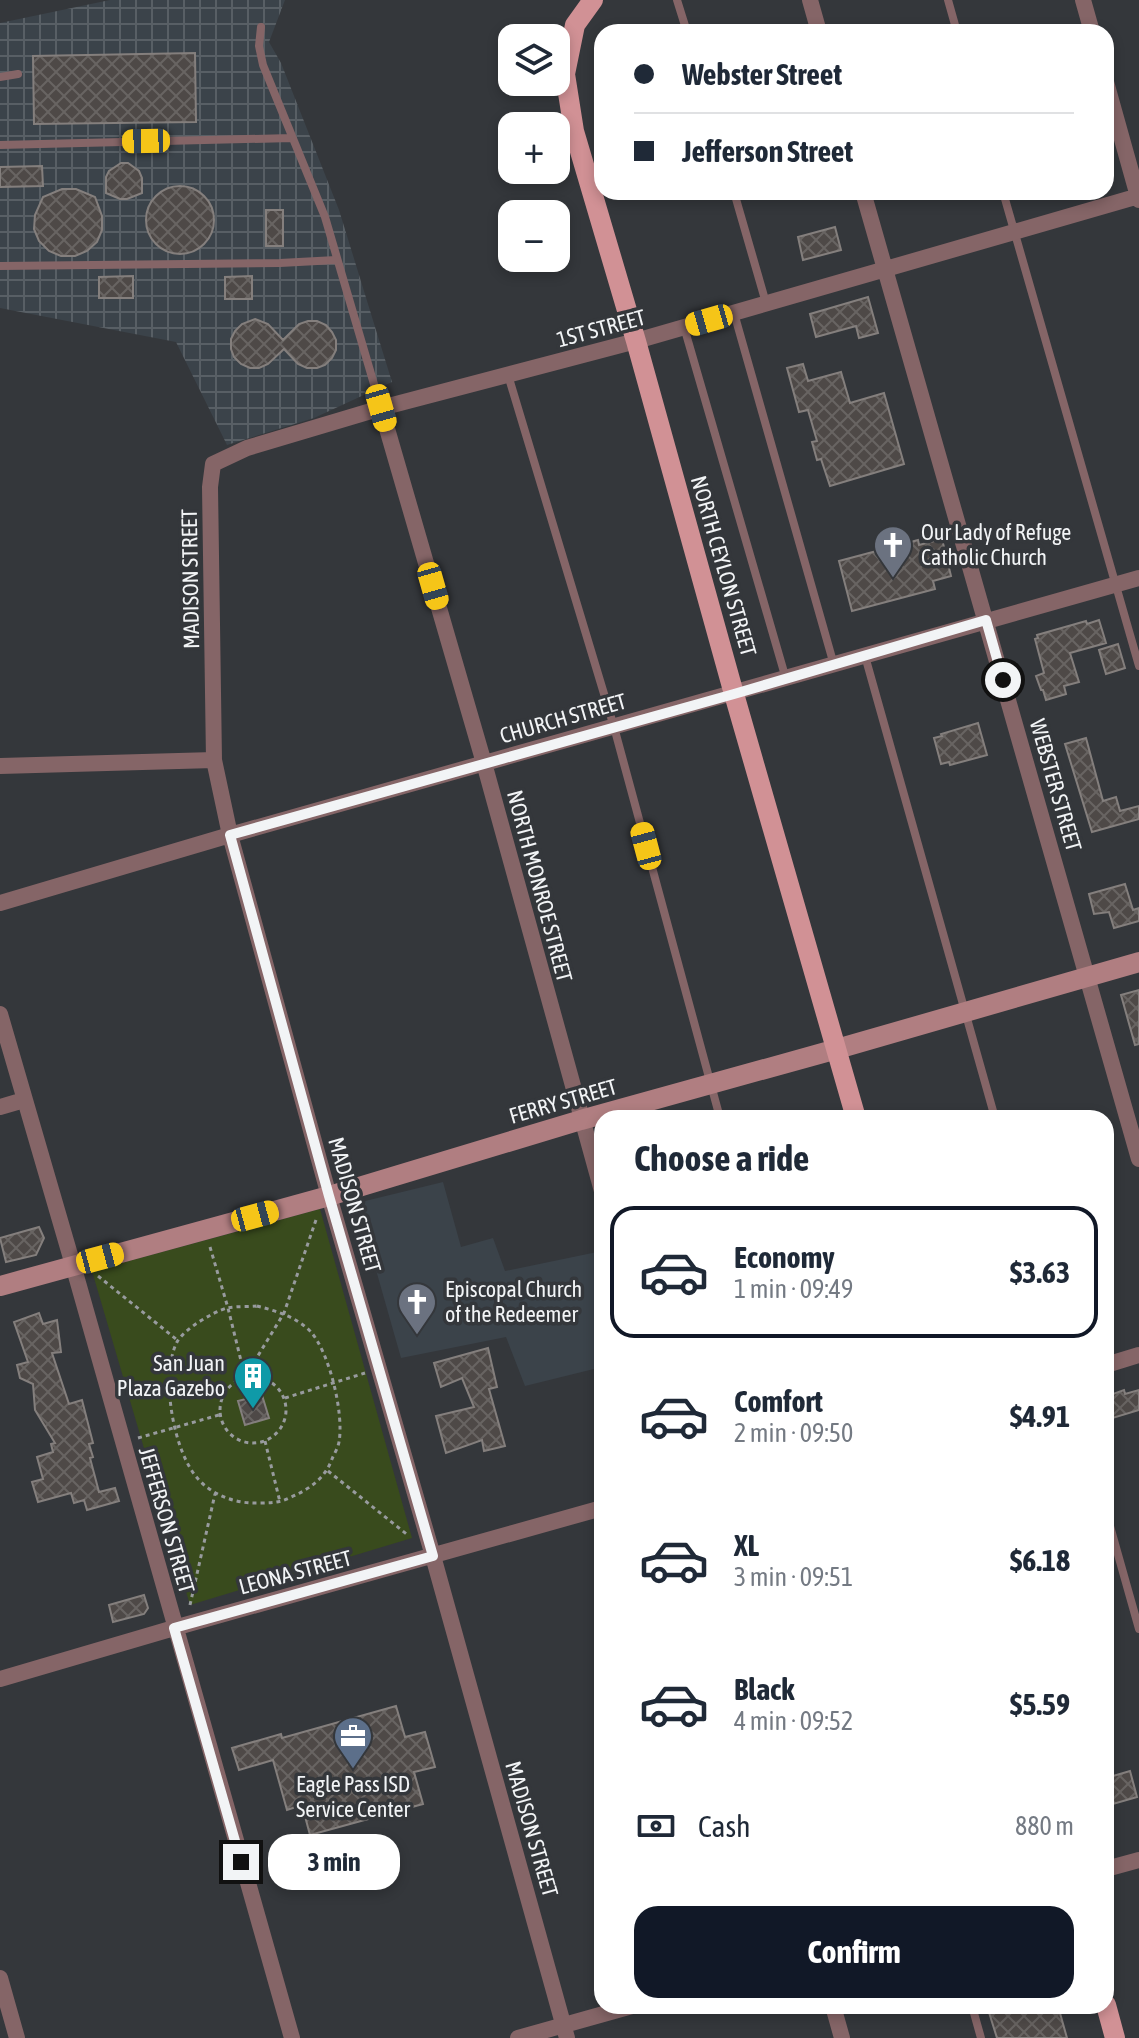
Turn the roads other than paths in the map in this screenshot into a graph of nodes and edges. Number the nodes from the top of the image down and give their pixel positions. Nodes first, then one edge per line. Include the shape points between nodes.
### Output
1 (593, 0) edge
2 (677, 0) edge
3 (810, 0) edge
4 (948, 0) edge
5 (1083, 0) edge
6 (684, 24) edge
7 (817, 24) edge
8 (955, 24) edge
9 (1090, 24) edge
10 (261, 27) dead end
11 (18, 74) dead end
12 (0, 77) edge
13 (1114, 110) edge
14 (292, 138) junction
15 (0, 145) edge
16 (1139, 197) edge
17 (594, 199) edge
18 (594, 200) edge
19 (736, 200) edge
20 (865, 200) edge
21 (1005, 200) edge
22 (1014, 231) junction
23 (336, 260) junction
24 (0, 266) edge
25 (884, 269) junction
26 (766, 303) junction
27 (734, 313) junction
28 (684, 327) junction
29 (636, 341) junction
30 (508, 375) junction
31 (381, 408) junction
32 (213, 464) joint
33 (1139, 578) edge
34 (1116, 585) junction
35 (986, 620) junction
36 (865, 656) junction
37 (834, 665) junction
38 (1139, 666) edge
39 (786, 679) junction
40 (734, 694) junction
41 (614, 727) junction
42 (214, 760) junction
43 (484, 763) junction
44 (0, 766) edge
45 (230, 835) junction
46 (0, 903) edge
47 (1139, 962) edge
48 (1087, 976) junction
49 (965, 1012) junction
50 (0, 1014) edge
51 (837, 1049) junction
52 (710, 1084) junction
53 (24, 1100) junction
54 (0, 1107) edge
55 (617, 1110) edge
56 (718, 1110) edge
57 (854, 1110) edge
58 (993, 1110) edge
59 (594, 1116) edge
60 (581, 1120) junction
61 (1139, 1159) edge
62 (594, 1164) edge
63 (324, 1202) junction
64 (82, 1268) junction
65 (0, 1286) edge
66 (1139, 1355) edge
67 (1114, 1363) edge
68 (594, 1510) edge
69 (1114, 1540) edge
70 (433, 1556) junction
71 (174, 1628) junction
72 (1139, 1629) edge
73 (0, 1679) edge
74 (1139, 1860) edge
75 (1114, 1867) edge
76 (0, 1978) edge
77 (611, 2014) edge
78 (835, 2014) edge
79 (974, 2014) edge
80 (1108, 2014) edge
81 (565, 2032) edge
82 (17, 2038) edge
83 (292, 2038) edge
84 (518, 2038) edge
85 (842, 2038) edge
86 (981, 2038) edge
87 (1115, 2038) edge

1 - 17 main road, NORTH CEYLON STREET via 575,25 565,74 574,131
2 - 6 lane
3 - 7 street
4 - 8 lane
5 - 9 street
10 - 14 lane via 263,65
11 - 12 lane
13 - 16 street
14 - 15 lane
14 - 23 lane via 325,217
16 - 22 street, 1ST STREET
18 - 29 main road, NORTH CEYLON STREET
19 - 26 lane
20 - 25 street, WEBSTER STREET
21 - 22 lane
22 - 25 street, 1ST STREET
22 - 34 lane
23 - 24 lane
23 - 31 lane
25 - 26 street, 1ST STREET
25 - 35 street, WEBSTER STREET
26 - 27 street, 1ST STREET
27 - 28 street, 1ST STREET
27 - 37 lane
28 - 29 street, 1ST STREET
28 - 39 lane
29 - 30 street, 1ST STREET
29 - 40 main road, NORTH CEYLON STREET
30 - 31 street, 1ST STREET
30 - 41 lane
31 - 32 street, 1ST STREET via 247,448
31 - 43 street, NORTH MONROE STREET
32 - 42 street, MADISON STREET
33 - 34 street, CHURCH STREET
34 - 35 street, CHURCH STREET
34 - 38 lane
35 - 36 street, CHURCH STREET
35 - 48 street, WEBSTER STREET
36 - 37 street, CHURCH STREET
36 - 49 lane
37 - 39 street, CHURCH STREET
39 - 40 street, CHURCH STREET
40 - 41 street, CHURCH STREET
40 - 51 main road, NORTH CEYLON STREET
41 - 43 street, CHURCH STREET
41 - 52 lane
42 - 44 street
42 - 45 street, MADISON STREET
43 - 45 street, CHURCH STREET
43 - 60 street, NORTH MONROE STREET
45 - 46 street, CHURCH STREET
45 - 63 street, MADISON STREET
47 - 48 street, FERRY STREET
48 - 49 street, FERRY STREET
48 - 61 street, WEBSTER STREET
49 - 51 street, FERRY STREET
49 - 58 lane
50 - 53 street, JEFFERSON STREET
51 - 52 street, FERRY STREET
51 - 57 main road, NORTH CEYLON STREET
52 - 55 street, FERRY STREET
52 - 56 lane
53 - 54 street
53 - 64 street, JEFFERSON STREET
59 - 60 street, FERRY STREET
60 - 62 street, NORTH MONROE STREET
60 - 63 street, FERRY STREET
63 - 64 street, FERRY STREET via 205,1229
63 - 70 street, MADISON STREET
64 - 65 street, FERRY STREET
64 - 71 street, JEFFERSON STREET via 122,1442
66 - 67 street
68 - 70 street, LEONA STREET
69 - 72 lane
70 - 71 street, LEONA STREET
70 - 81 street, MADISON STREET
71 - 73 street, LEONA STREET
71 - 83 street, JEFFERSON STREET
74 - 75 street
76 - 82 street
77 - 81 street
78 - 85 street
79 - 86 lane
80 - 87 main road
81 - 84 street

